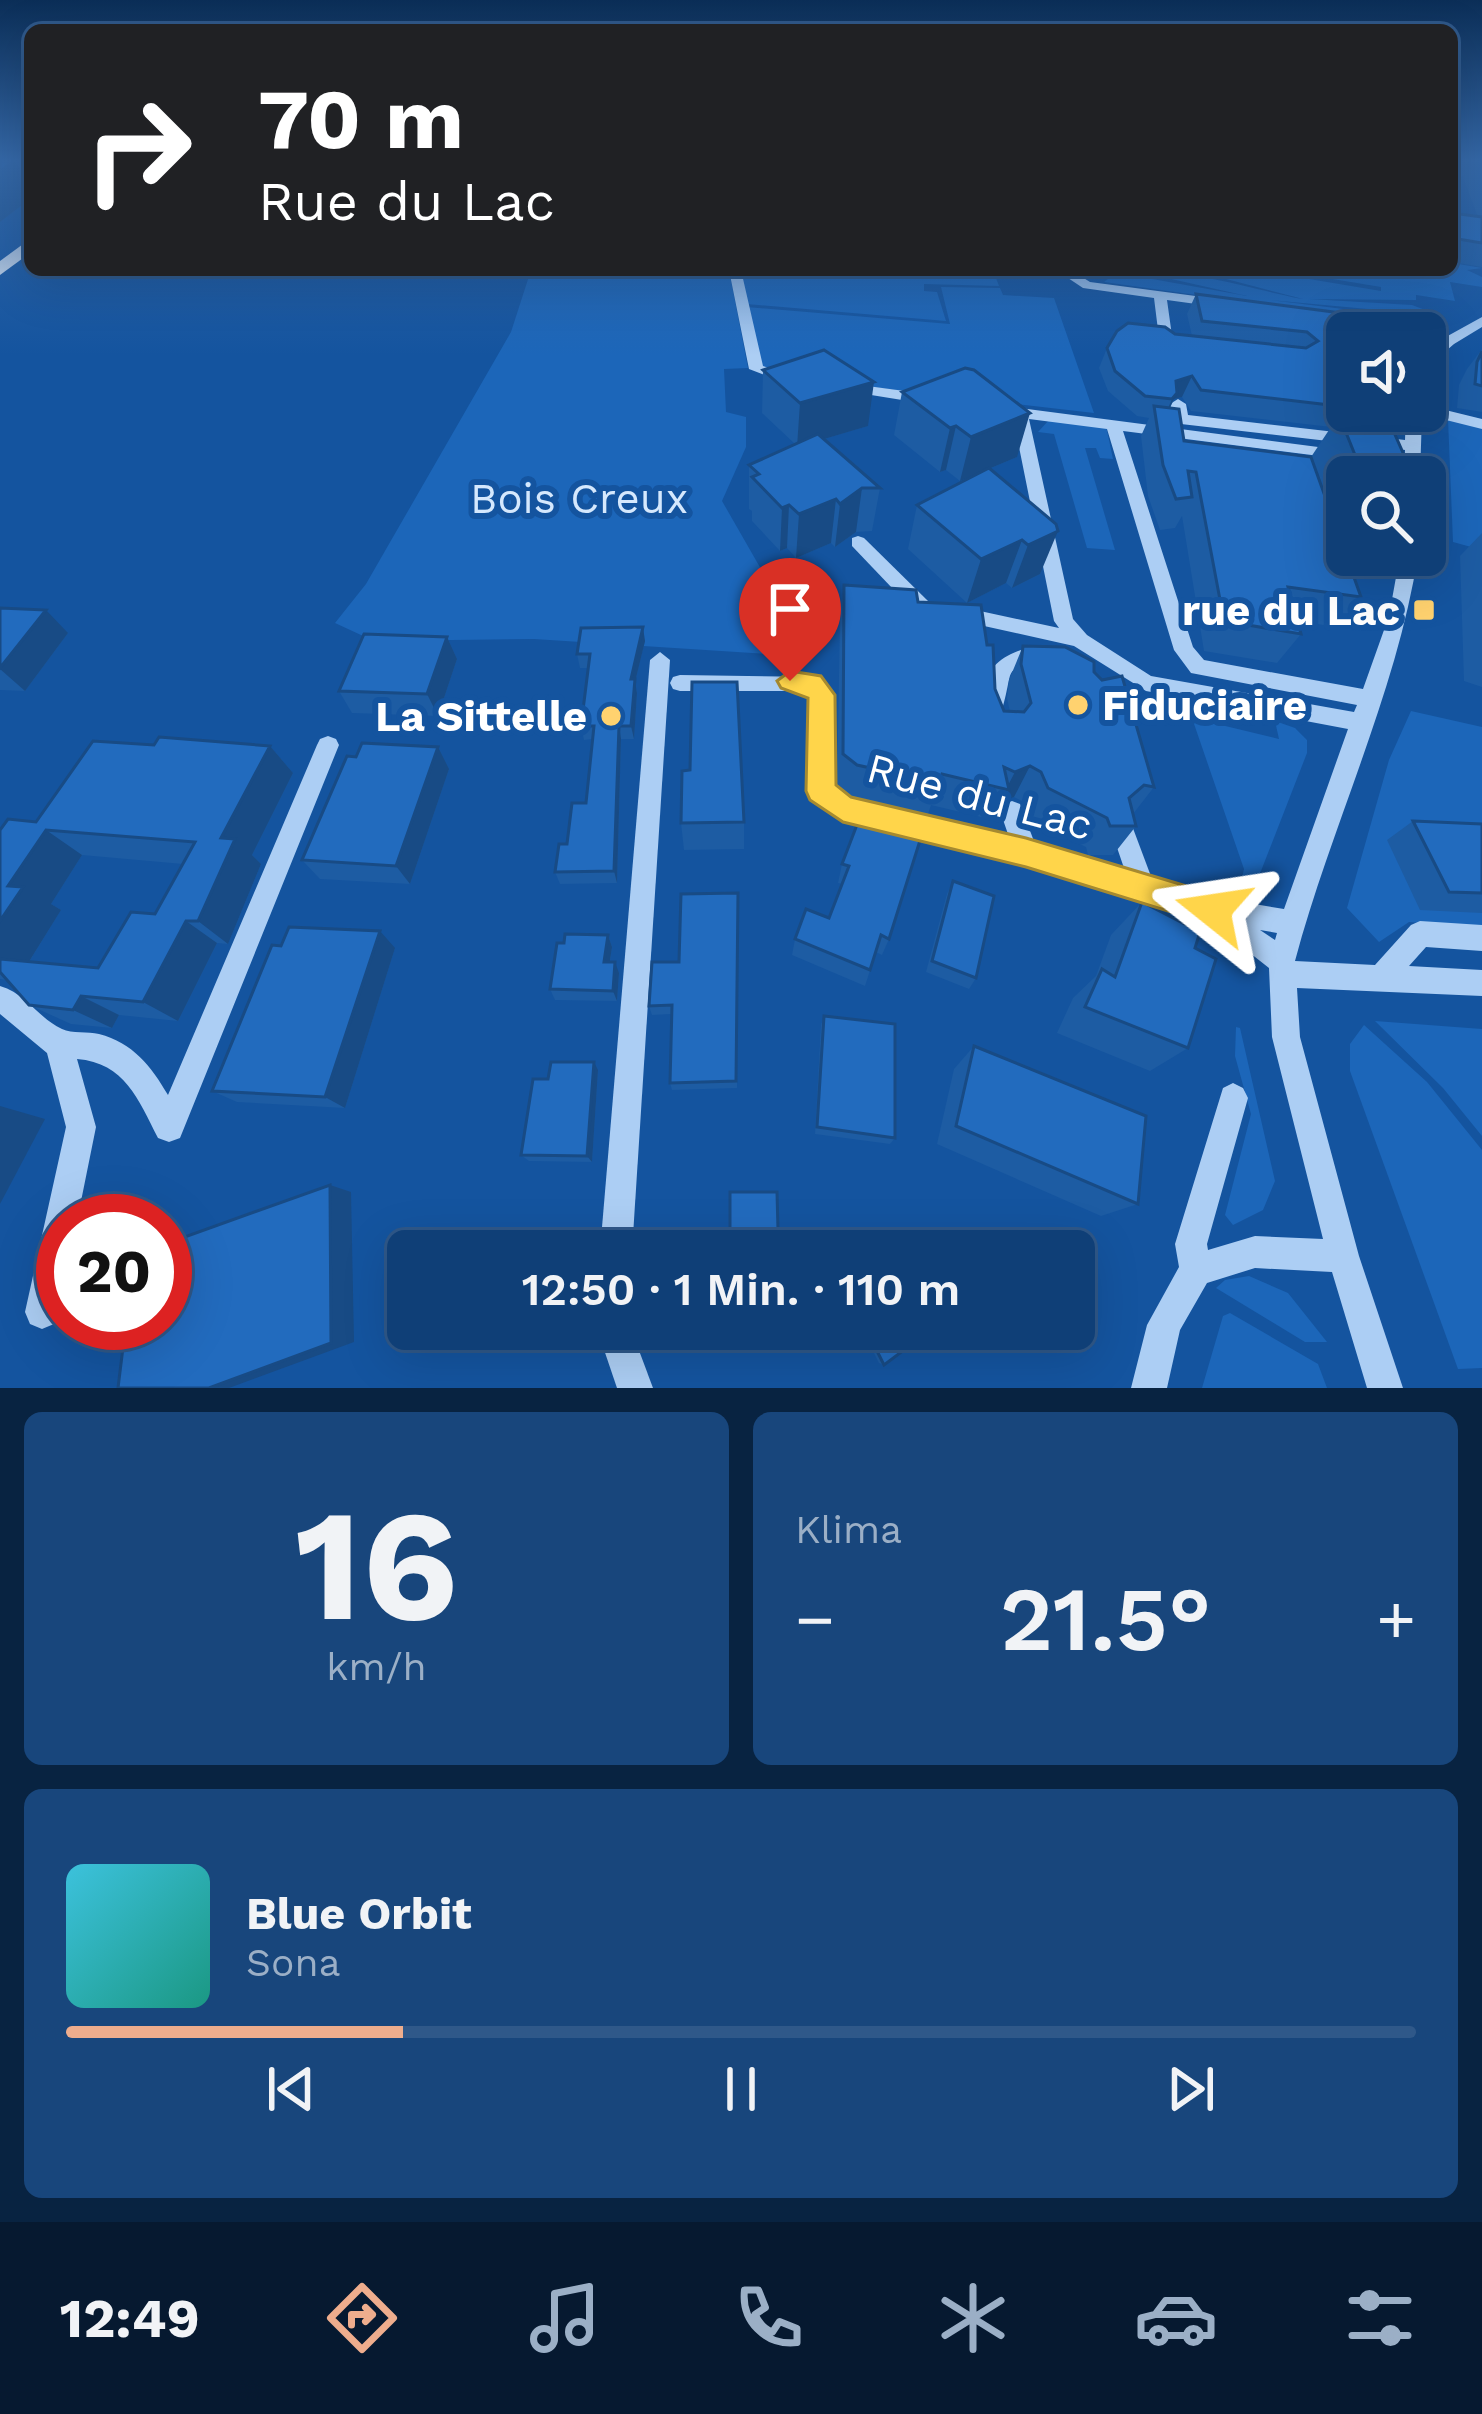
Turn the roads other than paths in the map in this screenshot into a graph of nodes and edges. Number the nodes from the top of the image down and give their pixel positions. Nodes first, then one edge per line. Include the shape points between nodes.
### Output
1 (24, 249) edge
2 (0, 270) edge
3 (736, 276) edge
4 (1072, 276) edge
5 (1160, 295) junction
6 (1228, 304) edge
7 (1318, 316) edge
8 (1326, 317) edge
9 (1482, 321) edge
10 (1446, 344) edge
11 (1188, 348) edge
12 (807, 382) edge
13 (831, 385) edge
14 (950, 402) edge
15 (1178, 404) edge
16 (997, 410) edge
17 (1020, 413) junction
18 (1446, 415) edge
19 (1113, 424) junction
20 (1482, 424) edge
21 (1365, 456) edge
22 (1380, 456) edge
23 (859, 542) dead end
24 (1406, 576) edge
25 (1080, 640) junction
26 (660, 660) dead end
27 (680, 683) dead end
28 (1146, 683) junction
29 (1364, 711) junction
30 (1001, 734) edge
31 (328, 746) dead end
32 (1012, 811) edge
33 (1123, 830) edge
34 (1026, 852) junction
35 (1144, 891) junction
36 (1213, 910) junction
37 (1293, 923) junction
38 (1482, 938) edge
39 (1282, 968) junction
40 (1382, 977) junction
41 (1482, 983) edge
42 (0, 1000) edge
43 (59, 1045) junction
44 (1233, 1098) dead end
45 (67, 1194) edge
46 (618, 1230) edge
47 (1342, 1256) junction
48 (1196, 1270) junction
49 (621, 1350) edge
50 (635, 1388) edge
51 (1148, 1388) edge
52 (1385, 1388) edge

1 - 2 main road
3 - 12 street via 756,369
4 - 5 street
5 - 6 street
5 - 11 street via 1168,352
7 - 8 street
9 - 10 street
13 - 14 street
15 - 22 street via 1181,418
16 - 17 street
17 - 19 street
17 - 25 street via 1064,621
18 - 20 street
19 - 21 street
19 - 29 street via 1184,650 1198,667
23 - 25 street via 919,605
24 - 29 street
25 - 28 street
26 - 46 street
27 - 34 street, Rue du Lac via 811,683 821,695 821,791 843,809
28 - 29 street
28 - 30 street via 1093,678 1067,658 1020,655 1000,667 991,686
29 - 37 street
31 - 43 street via 169,1127 135,1066 110,1049
32 - 34 street
33 - 35 street
34 - 35 street, Rue du Lac
35 - 36 street, Rue du Lac
36 - 37 street, Rue du Lac
36 - 39 street
37 - 39 street
38 - 40 street via 1420,934
39 - 40 street
39 - 47 street via 1286,1037
40 - 41 street
42 - 43 street
43 - 45 street via 81,1126
44 - 48 street via 1191,1244
47 - 48 street via 1255,1252
47 - 52 street
48 - 51 street via 1164,1325
49 - 50 street

